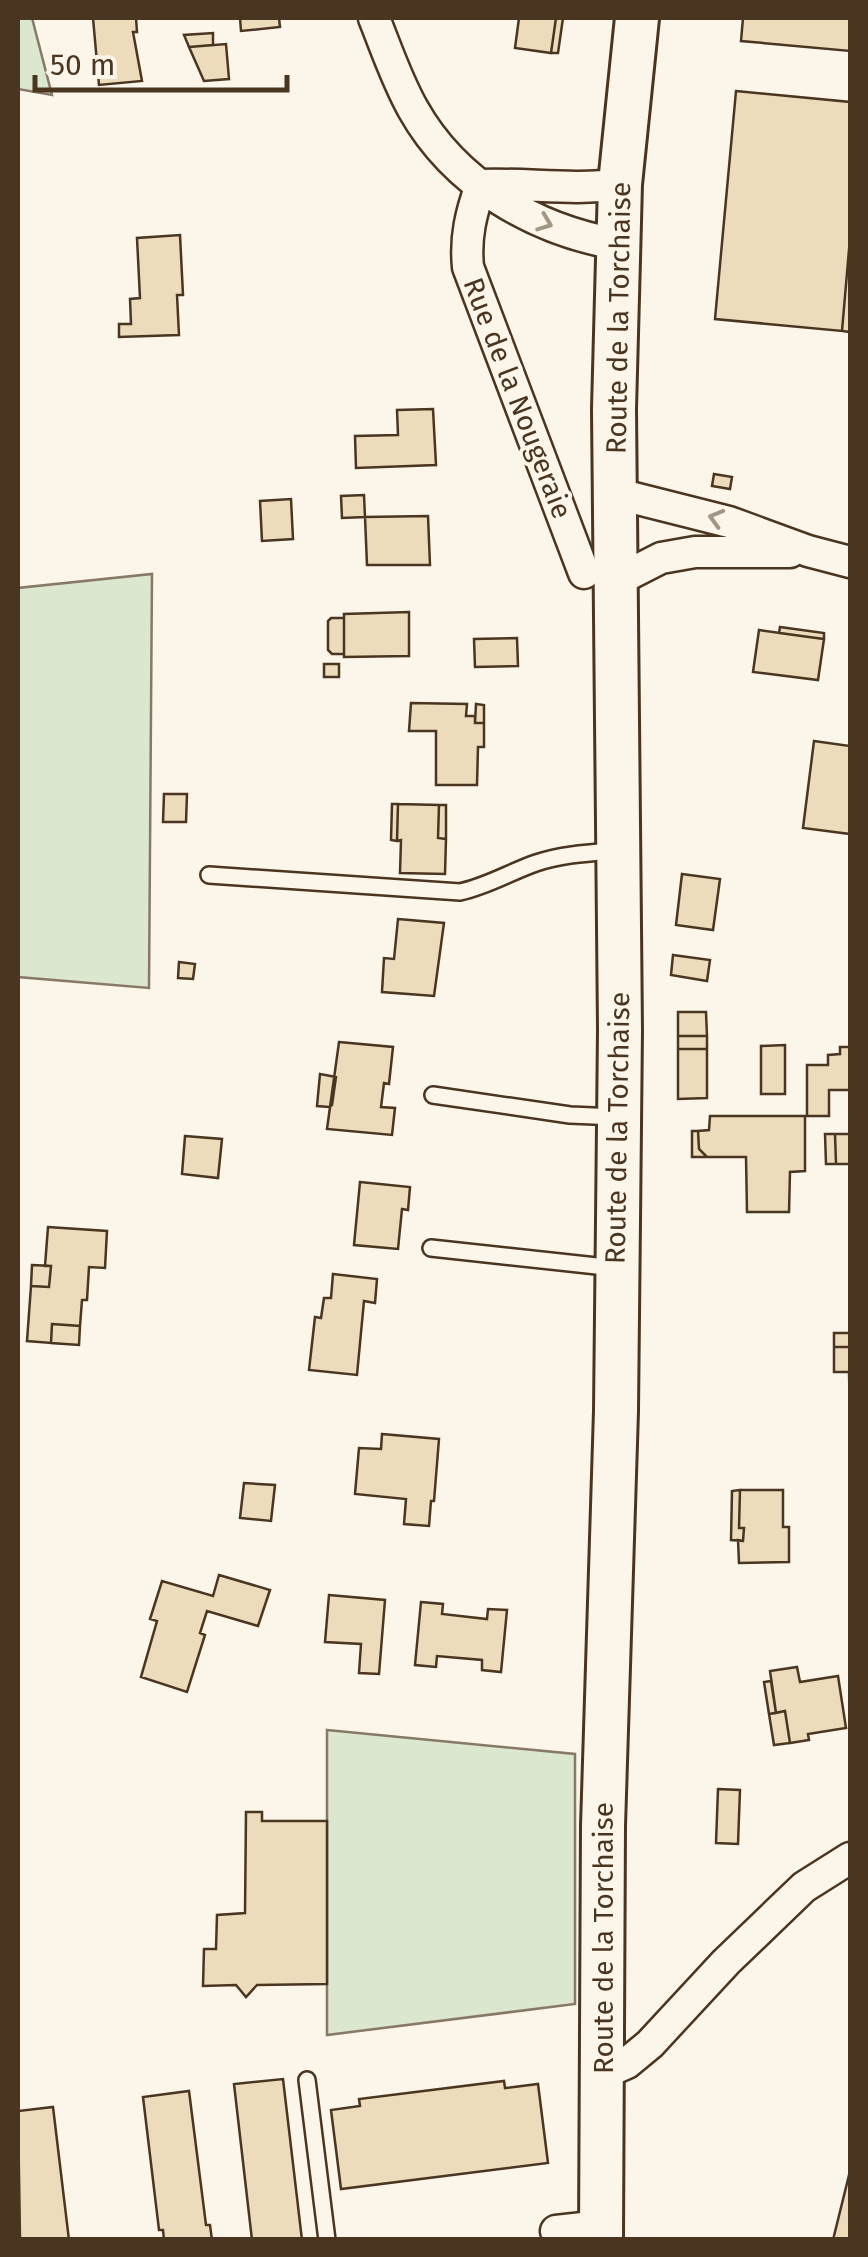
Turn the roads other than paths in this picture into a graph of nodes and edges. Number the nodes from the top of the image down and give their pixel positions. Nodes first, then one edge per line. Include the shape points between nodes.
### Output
1 (374, 18) edge
2 (637, 18) edge
3 (620, 184) junction
4 (481, 185) junction
5 (617, 244) junction
6 (614, 494) junction
7 (808, 552) junction
8 (850, 562) edge
9 (600, 577) junction
10 (620, 851) junction
11 (208, 875) dead end
12 (433, 1095) dead end
13 (618, 1117) junction
14 (431, 1248) dead end
15 (615, 1268) junction
16 (850, 1858) edge
17 (602, 2074) junction
18 (307, 2080) dead end
19 (556, 2231) dead end
20 (602, 2233) edge
21 (327, 2240) edge

1 - 4 street via 414,111 454,163
2 - 3 main road, Route de la Torchaise
3 - 4 street
3 - 5 main road, Route de la Torchaise
4 -> 5 street via 513,210
4 - 9 street, Rue de la Nougeraie via 470,216 468,267
5 - 6 main road, Route de la Torchaise
7 -> 6 street via 729,522
6 - 9 main road, Route de la Torchaise
7 - 8 street
7 - 9 street via 695,552
9 - 10 main road, Route de la Torchaise
10 - 11 lane via 567,854 460,892
10 - 13 main road, Route de la Torchaise
12 - 13 lane
13 - 15 main road, Route de la Torchaise
14 - 15 lane
15 - 17 main road, Route de la Torchaise
16 - 17 street via 804,1887 650,2044
17 - 20 main road, Route de la Torchaise
18 - 21 lane
19 - 20 street

